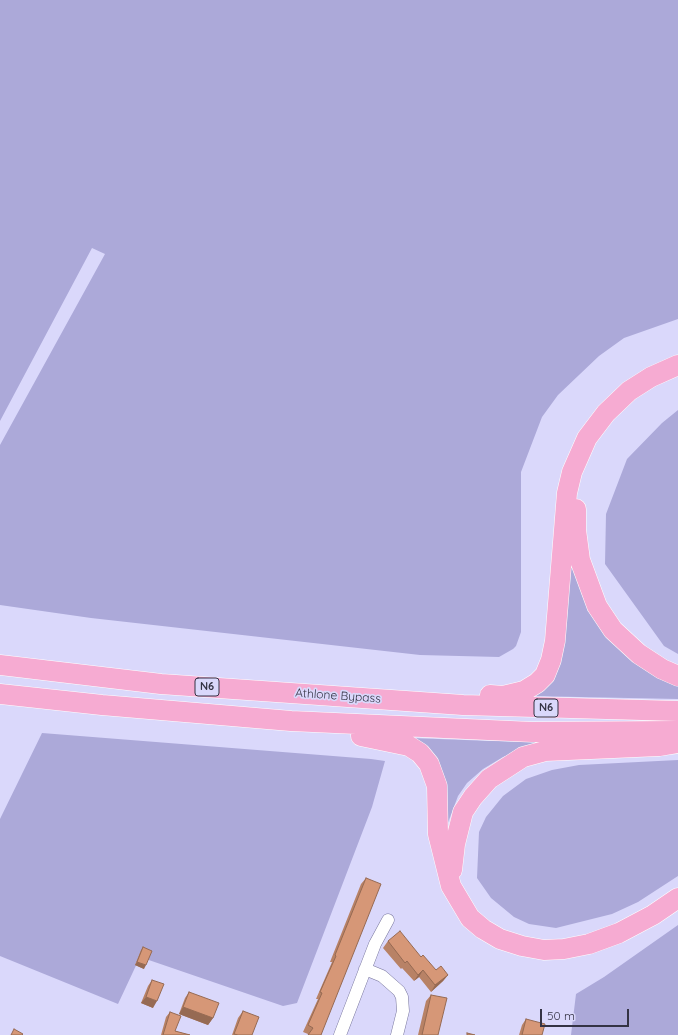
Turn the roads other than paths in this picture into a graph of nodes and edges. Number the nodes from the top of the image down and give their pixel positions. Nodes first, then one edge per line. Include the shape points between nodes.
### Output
1 (678, 365) edge
2 (678, 378) edge
3 (0, 665) edge
4 (678, 676) edge
5 (0, 694) edge
6 (414, 701) junction
7 (678, 712) edge
8 (291, 721) junction
9 (678, 731) edge
10 (678, 743) edge
11 (451, 886) junction
12 (678, 898) edge
13 (388, 920) dead end
14 (365, 969) junction
15 (340, 1035) edge
16 (397, 1035) edge

1 - 6 highway via 650,377 629,391 606,413 587,438 579,454 567,493 554,641 545,675 538,683 524,691 504,696 455,695
2 - 4 highway via 637,401 621,414 605,433 591,456 583,481 577,506 576,530 580,560 597,606 614,630 638,654
3 - 6 highway, Athlone Bypass / N6 via 161,684
5 - 8 highway, N6
6 - 7 highway, Athlone Bypass / N6
8 - 9 highway, N6 via 532,732
8 - 11 highway via 389,740 409,746 420,753 429,764 437,786 438,834
10 - 11 highway via 545,751 523,757 504,767 473,796 463,812 455,844
11 - 12 highway via 464,910 483,929 500,939 544,950 589,944 619,933
13 - 14 street via 374,944
14 - 15 street
14 - 16 street via 378,973 402,996 403,1011

